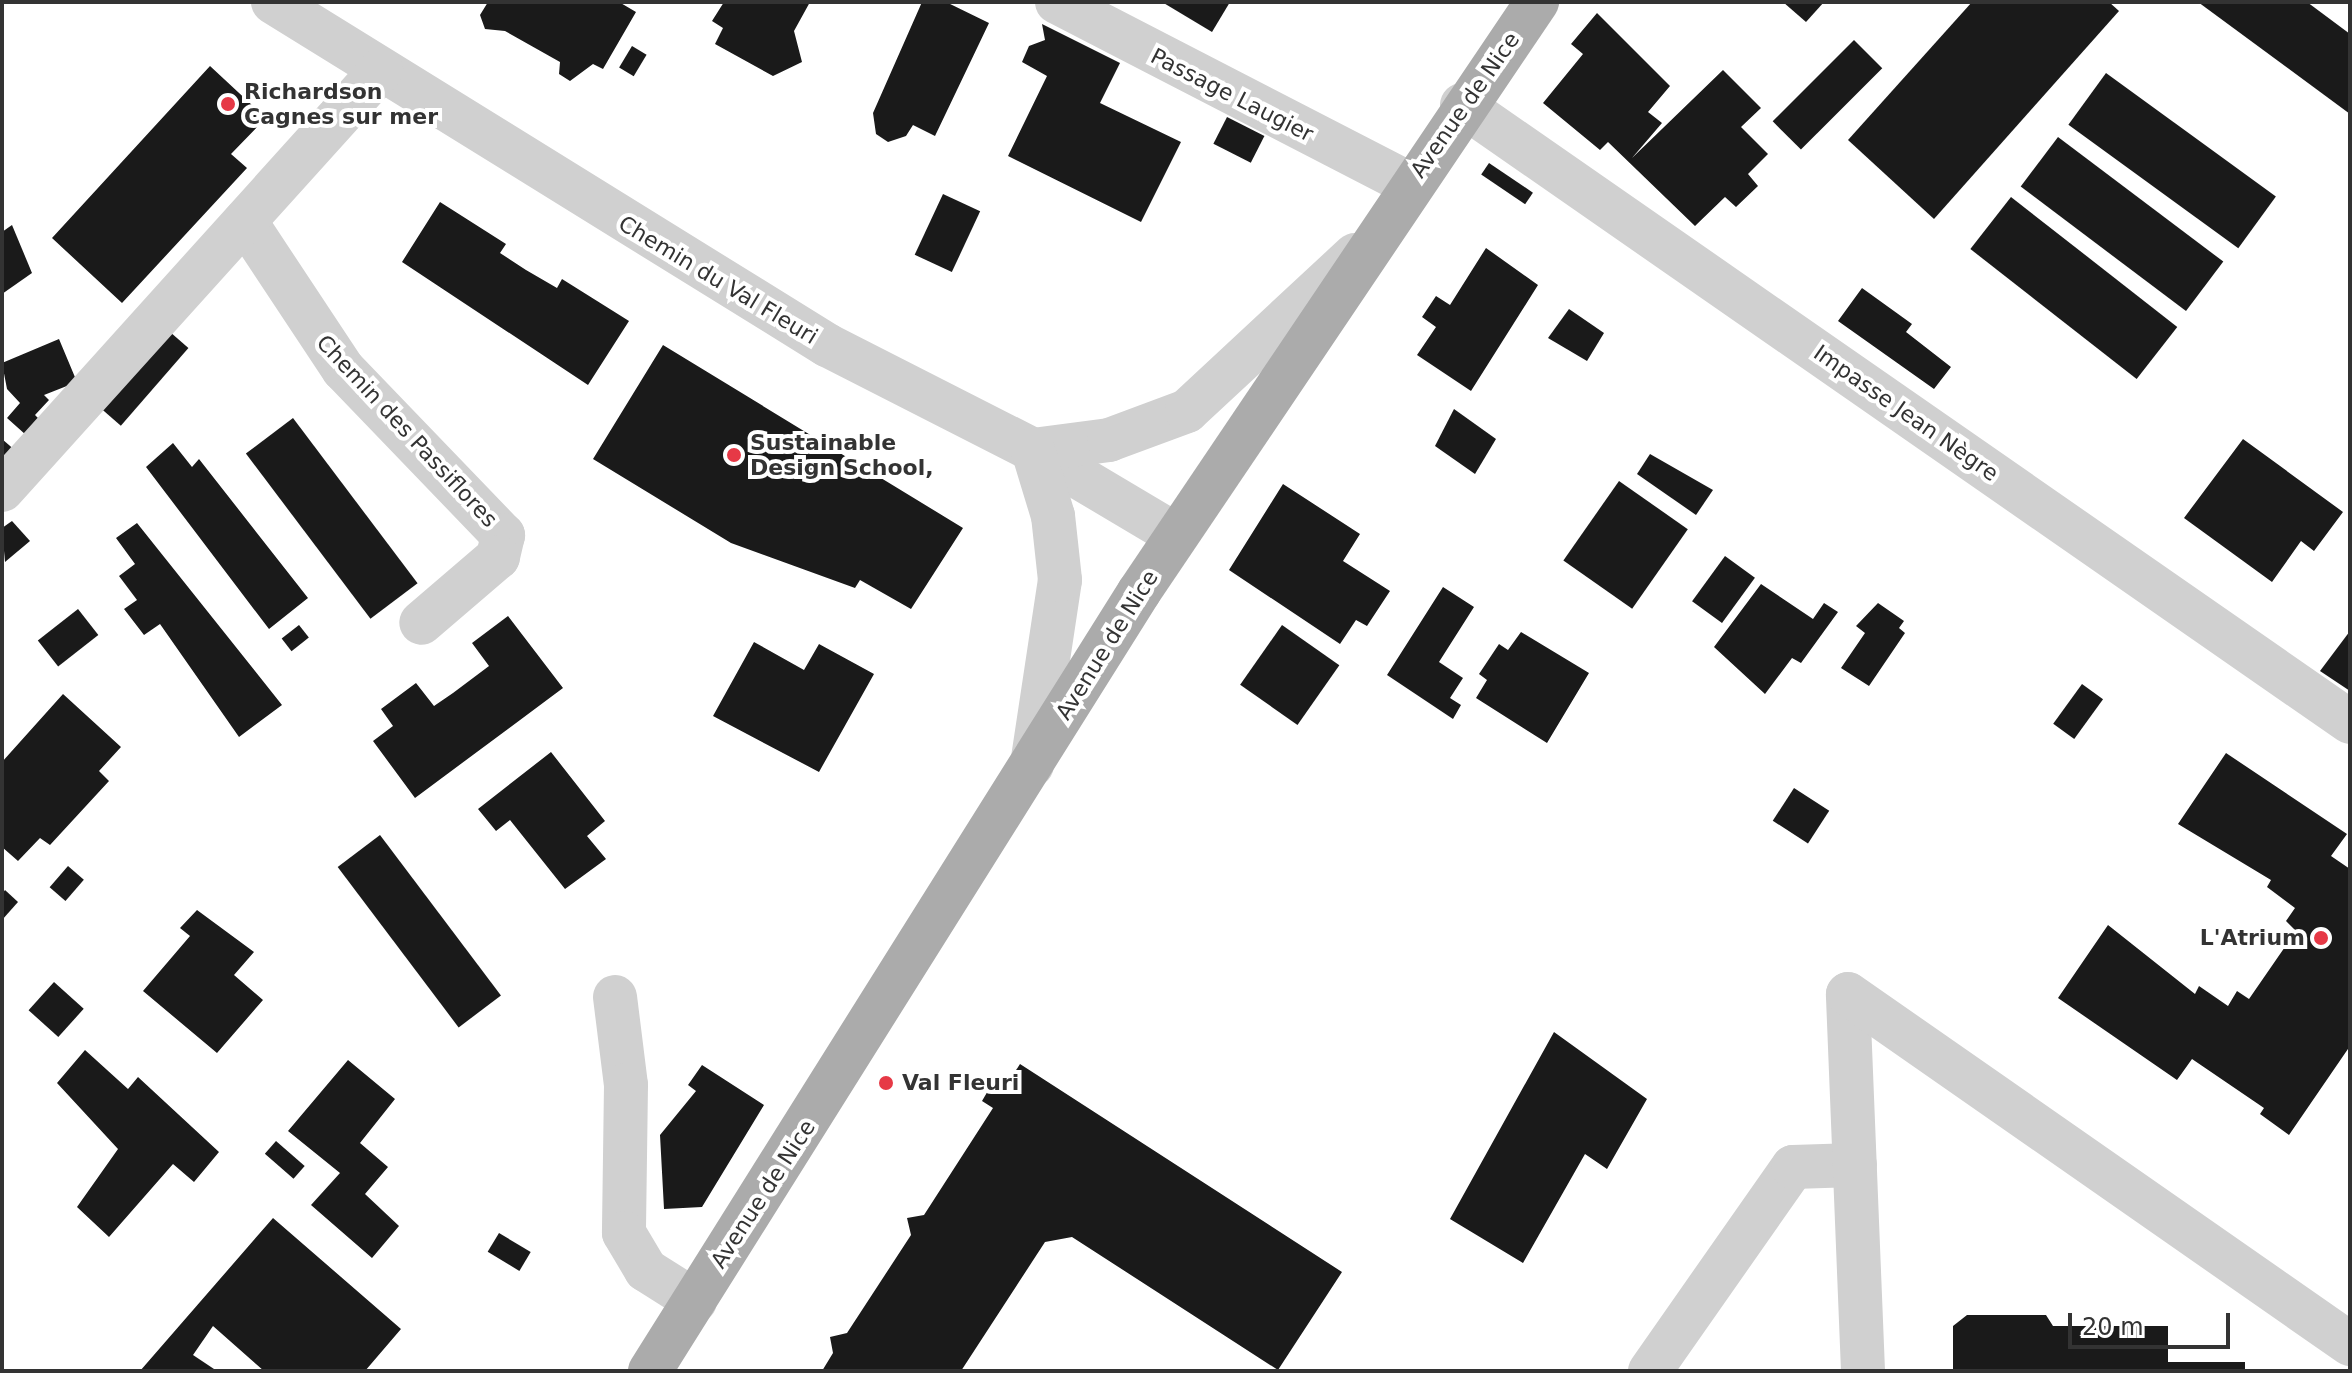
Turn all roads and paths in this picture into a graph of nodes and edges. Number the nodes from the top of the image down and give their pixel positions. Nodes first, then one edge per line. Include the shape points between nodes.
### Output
1 (273, 2) edge
2 (1057, 2) edge
3 (1537, 2) edge
4 (381, 70) junction
5 (1462, 105) junction
6 (1410, 184) junction
7 (245, 221) junction
8 (1380, 231) junction
9 (1033, 450) junction
10 (2, 490) edge
11 (1176, 535) junction
12 (421, 623) dead end
13 (2350, 722) edge
14 (1032, 766) junction
15 (615, 997) dead end
16 (1855, 1165) junction
17 (695, 1301) junction
18 (2350, 1344) edge
19 (650, 1371) edge
20 (1650, 1371) edge
21 (1863, 1371) edge

1 - 4 street, Chemin du Val Fleuri
2 - 6 street, Passage Laugier
3 - 5 main road, Avenue de Nice
4 - 7 street
4 - 9 street, Chemin du Val Fleuri via 827,345
5 - 6 main road, Avenue de Nice
5 - 13 street, Impasse Jean Nègre
6 - 8 main road, Avenue de Nice
7 - 10 street
7 - 12 street, Chemin des Passiflores via 343,369 503,535 498,557
8 - 9 street via 1187,411 1109,440
8 - 11 main road, Avenue de Nice
9 - 11 street, Chemin du Val Fleuri
9 - 14 street via 1053,516 1060,580
11 - 14 main road, Avenue de Nice
14 - 17 main road, Avenue de Nice
15 - 17 street via 626,1085 624,1233 646,1270
16 - 18 street via 1848,994
16 - 20 street via 1793,1167
16 - 21 street
17 - 19 main road, Avenue de Nice

